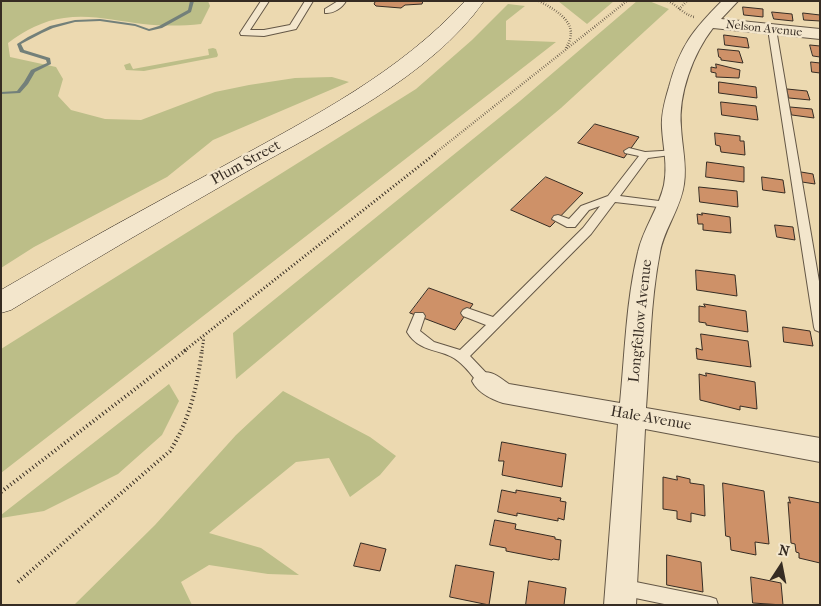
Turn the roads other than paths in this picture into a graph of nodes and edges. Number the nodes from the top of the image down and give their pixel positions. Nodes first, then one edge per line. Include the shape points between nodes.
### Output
1 (265, 1) edge
2 (309, 1) edge
3 (342, 1) edge
4 (475, 1) edge
5 (731, 1) edge
6 (328, 11) dead end
7 (709, 23) junction
8 (772, 29) junction
9 (820, 34) edge
10 (629, 151) dead end
11 (674, 152) junction
12 (645, 155) junction
13 (612, 198) junction
14 (667, 205) junction
15 (558, 219) dead end
16 (1, 303) edge
17 (467, 313) dead end
18 (420, 316) dead end
19 (495, 323) junction
20 (820, 327) edge
21 (462, 356) junction
22 (485, 381) joint
23 (632, 416) junction
24 (820, 450) edge
25 (621, 596) edge
26 (710, 605) edge

1 - 2 lane via 244,34 293,27
3 - 6 lane
4 - 16 main road, Plum Street via 448,32 357,99
5 - 7 street, Longfellow Avenue
7 - 8 street, Nelson Avenue
7 - 11 street, Longfellow Avenue via 693,43 677,83 671,126
8 - 9 street, Nelson Avenue
8 - 20 lane
10 - 12 lane
11 - 12 lane
11 - 14 street, Longfellow Avenue via 674,186
12 - 13 lane
13 - 14 lane
13 - 15 lane via 585,208 572,224
13 - 19 lane via 587,231
14 - 23 street, Longfellow Avenue via 649,250 640,312
17 - 19 lane
18 - 21 lane via 413,332 429,345
19 - 21 lane
21 - 22 lane
22 - 23 street, Hale Avenue via 503,393
23 - 24 street, Hale Avenue
23 - 25 street, Longfellow Avenue
25 - 26 lane

